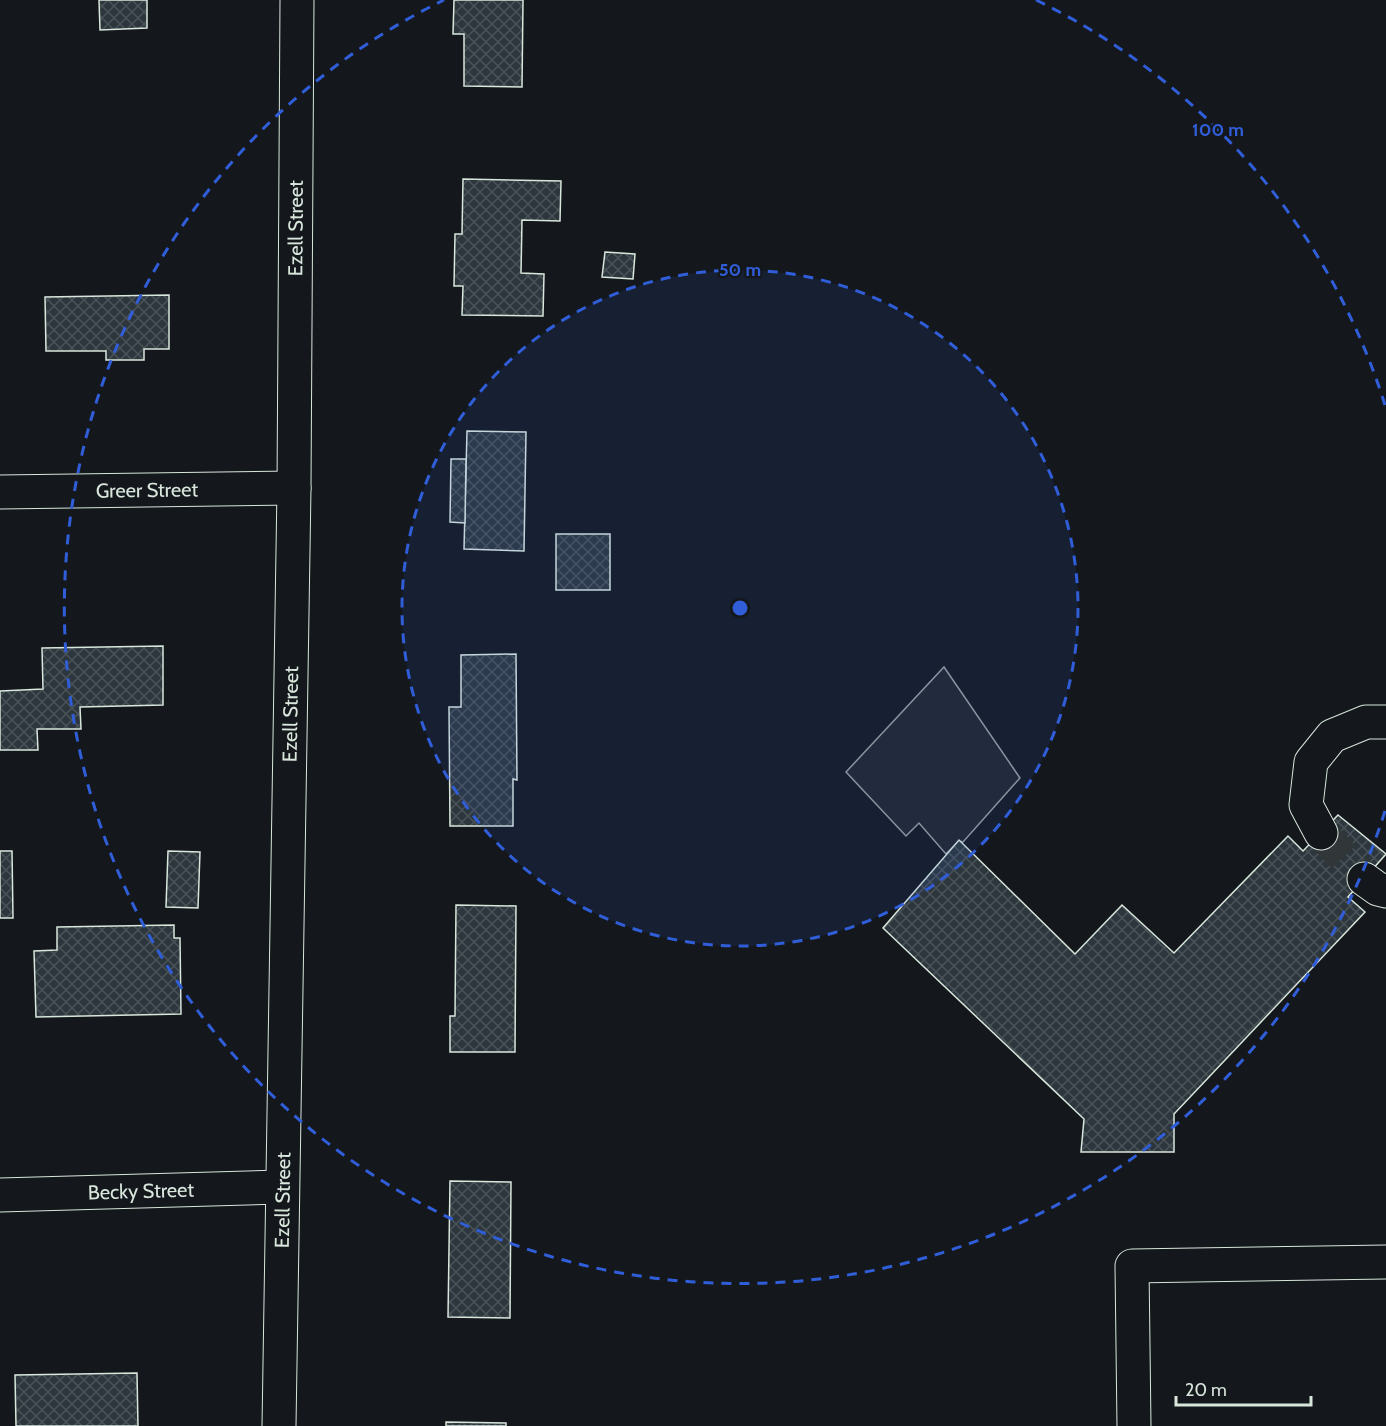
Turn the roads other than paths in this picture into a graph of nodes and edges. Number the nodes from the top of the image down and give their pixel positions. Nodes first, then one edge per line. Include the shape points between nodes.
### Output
1 (297, 0) edge
2 (294, 488) junction
3 (0, 492) edge
4 (1386, 723) edge
5 (1321, 833) tunnel mouth
6 (282, 1187) junction
7 (0, 1195) edge
8 (1386, 1262) edge
9 (279, 1426) edge
10 (1134, 1426) edge

1 - 2 street, Ezell Street
2 - 3 street, Greer Street
2 - 6 street, Ezell Street
4 - 5 street via 1366,722 1332,736 1311,762 1306,805
6 - 7 street, Becky Street
6 - 9 street, Ezell Street
8 - 10 street via 1132,1266

